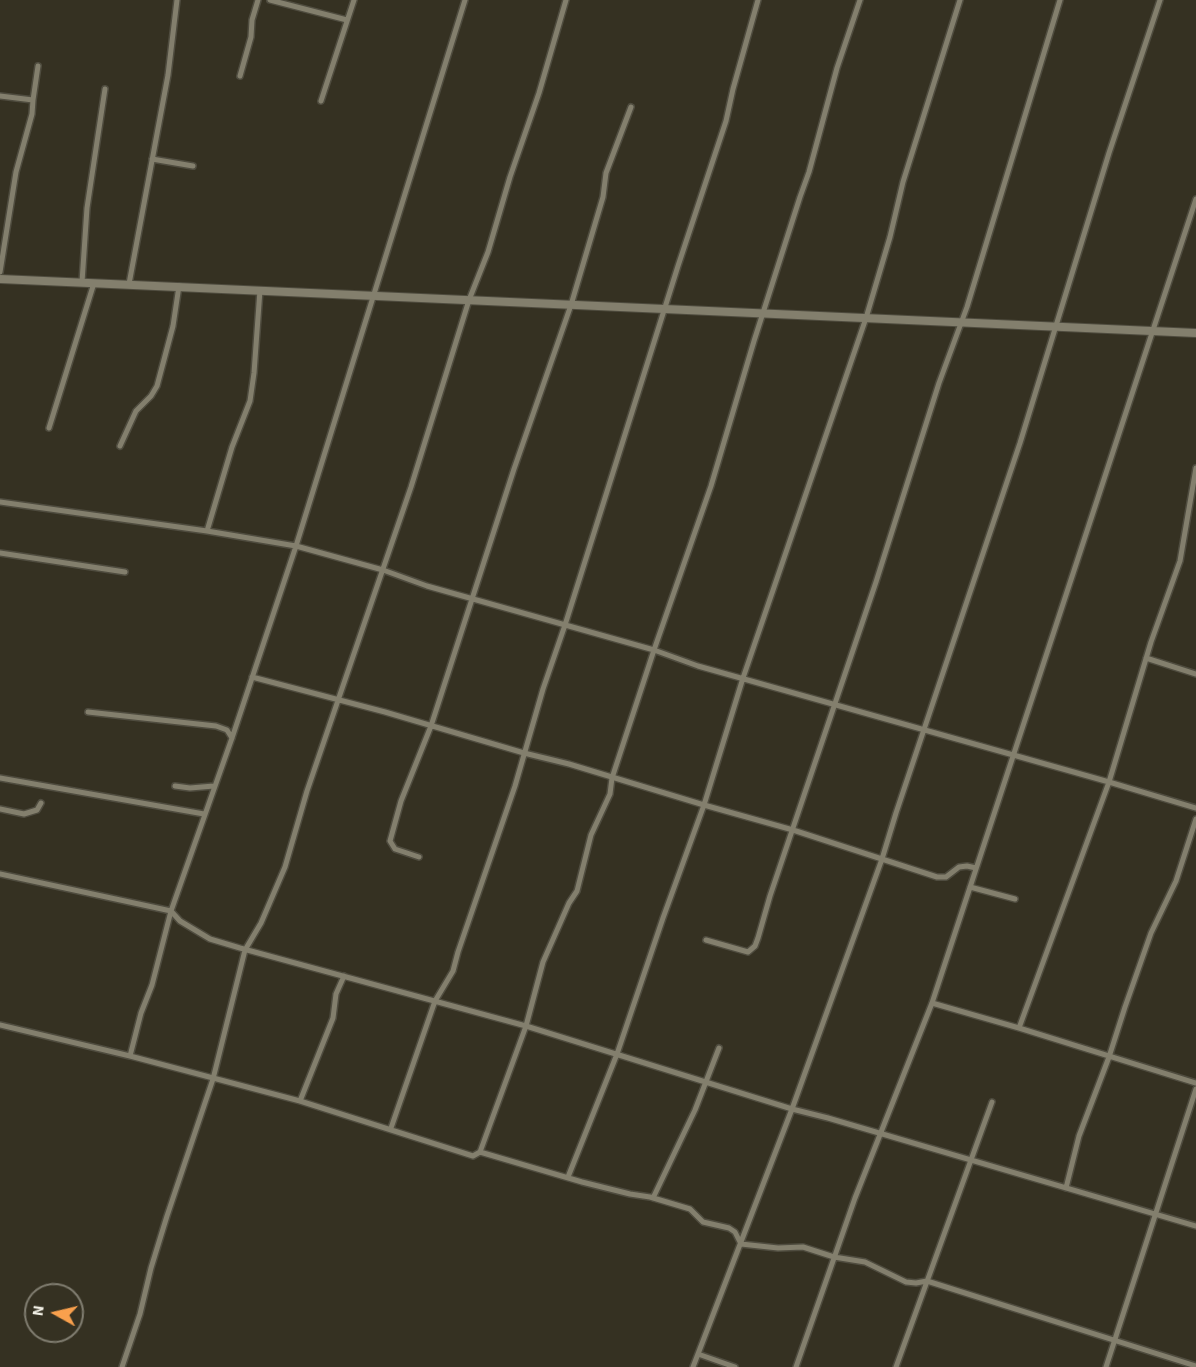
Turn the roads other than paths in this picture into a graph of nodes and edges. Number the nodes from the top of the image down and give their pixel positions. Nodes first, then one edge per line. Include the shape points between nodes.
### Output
1 (177, 0) edge
2 (258, 0) edge
3 (270, 0) edge
4 (354, 0) edge
5 (465, 0) edge
6 (566, 0) edge
7 (759, 0) edge
8 (860, 0) edge
9 (960, 0) edge
10 (1060, 0) edge
11 (1160, 0) edge
12 (347, 20) junction
13 (38, 66) dead end
14 (240, 76) dead end
15 (105, 89) dead end
16 (0, 96) edge
17 (33, 100) junction
18 (321, 101) dead end
19 (631, 106) dead end
20 (152, 159) junction
21 (194, 166) dead end
22 (1196, 199) edge
23 (0, 272) edge
24 (0, 279) edge
25 (82, 282) junction
26 (94, 283) junction
27 (129, 284) junction
28 (179, 286) junction
29 (260, 290) junction
30 (373, 295) junction
31 (470, 300) junction
32 (571, 305) junction
33 (664, 309) junction
34 (763, 313) junction
35 (866, 318) junction
36 (961, 324) junction
37 (1057, 326) junction
38 (1153, 330) junction
39 (1196, 333) edge
40 (49, 429) dead end
41 (120, 446) dead end
42 (1196, 468) edge
43 (0, 502) edge
44 (207, 531) junction
45 (296, 546) junction
46 (0, 553) edge
47 (383, 570) junction
48 (125, 572) dead end
49 (473, 598) junction
50 (566, 625) junction
51 (654, 650) junction
52 (1146, 658) junction
53 (1196, 674) edge
54 (252, 677) junction
55 (743, 678) junction
56 (338, 700) junction
57 (835, 704) junction
58 (88, 712) dead end
59 (431, 726) junction
60 (925, 729) junction
61 (232, 738) junction
62 (524, 753) junction
63 (1015, 755) junction
64 (0, 778) edge
65 (612, 778) junction
66 (1108, 782) junction
67 (175, 786) dead end
68 (214, 786) junction
69 (41, 803) dead end
70 (704, 805) junction
71 (1196, 808) edge
72 (0, 809) edge
73 (204, 814) junction
74 (1196, 819) edge
75 (793, 830) junction
76 (419, 857) dead end
77 (882, 859) junction
78 (976, 868) junction
79 (0, 874) edge
80 (970, 887) junction
81 (1015, 899) dead end
82 (171, 910) junction
83 (706, 940) dead end
84 (245, 950) junction
85 (344, 976) junction
86 (435, 1001) junction
87 (932, 1003) junction
88 (0, 1025) edge
89 (526, 1026) junction
90 (1019, 1028) junction
91 (719, 1048) dead end
92 (617, 1054) junction
93 (130, 1056) junction
94 (1109, 1057) junction
95 (213, 1079) junction
96 (707, 1082) junction
97 (1196, 1083) edge
98 (1196, 1089) edge
99 (300, 1101) junction
100 (992, 1102) dead end
101 (792, 1109) junction
102 (391, 1128) junction
103 (880, 1135) junction
104 (480, 1152) junction
105 (970, 1160) junction
106 (568, 1177) junction
107 (1066, 1188) junction
108 (653, 1198) junction
109 (1156, 1214) junction
110 (1196, 1226) edge
111 (741, 1244) junction
112 (834, 1257) junction
113 (927, 1281) junction
114 (1116, 1340) junction
115 (698, 1354) junction
116 (1196, 1366) edge
117 (122, 1367) edge
118 (693, 1367) edge
119 (735, 1367) edge
120 (796, 1367) edge
121 (896, 1367) edge
122 (1106, 1367) edge

1 - 20 street
2 - 14 street
3 - 12 street
4 - 12 street
5 - 30 street
6 - 31 street
7 - 33 street via 726,121
8 - 34 street
9 - 35 street via 903,182
10 - 36 street
11 - 37 street
12 - 18 street
13 - 17 street
15 - 25 street via 87,208
16 - 17 street
17 - 23 street via 29,131 16,172
19 - 32 street via 606,173 603,197
20 - 21 street
20 - 27 street
22 - 38 street
24 - 25 street
25 - 26 street
26 - 27 street
26 - 40 street
27 - 28 street
28 - 29 street
28 - 41 street via 157,386 136,411
29 - 30 street
29 - 44 street via 250,401
30 - 31 street
30 - 45 street
31 - 32 street
31 - 47 street
32 - 33 street
32 - 49 street
33 - 34 street
33 - 50 street
34 - 35 street
34 - 51 street via 708,495
35 - 36 street
35 - 55 street
36 - 37 street
36 - 57 street
37 - 38 street
37 - 60 street
38 - 39 street
38 - 63 street
42 - 52 street via 1180,561
43 - 44 street
44 - 45 street
45 - 47 street
45 - 54 street
46 - 48 street
47 - 49 street
47 - 56 street
49 - 50 street
49 - 59 street
50 - 51 street
50 - 62 street
51 - 55 street
51 - 65 street
52 - 53 street
52 - 66 street
54 - 56 street
54 - 61 street
55 - 57 street
55 - 70 street
56 - 59 street
56 - 84 street via 285,867
57 - 60 street
57 - 75 street
58 - 61 street via 216,726 227,730
59 - 62 street
59 - 76 street via 401,801 390,841 395,849
60 - 63 street
60 - 77 street
61 - 68 street
62 - 65 street
62 - 86 street via 453,971
63 - 66 street
63 - 78 street
64 - 73 street
65 - 70 street
65 - 89 street via 610,794 591,835 577,891 543,962
66 - 71 street
66 - 90 street
67 - 68 street
68 - 73 street
69 - 72 street via 37,810 24,814
70 - 75 street
70 - 92 street
73 - 82 street
74 - 94 street
75 - 77 street
75 - 83 street via 755,946 747,952
77 - 78 street via 937,877 946,877 959,867
77 - 101 street
78 - 80 street
79 - 82 street
80 - 81 street
80 - 87 street
82 - 84 street via 180,921 210,939
82 - 93 street
84 - 85 street
84 - 95 street
85 - 86 street
85 - 99 street via 336,994 333,1018
86 - 89 street
86 - 102 street
87 - 90 street
87 - 103 street
88 - 93 street
89 - 92 street
89 - 104 street
90 - 94 street
91 - 96 street
92 - 96 street
92 - 106 street
93 - 95 street
94 - 97 street
94 - 107 street via 1074,1149
95 - 99 street
95 - 117 street
96 - 101 street
96 - 108 street
98 - 109 street
99 - 102 street
100 - 105 street
101 - 103 street
101 - 111 street
102 - 104 street via 473,1156
103 - 105 street
103 - 112 street
104 - 106 street
105 - 107 street
105 - 113 street
106 - 108 street
107 - 109 street
108 - 111 street via 690,1209 703,1222 732,1230
109 - 110 street
109 - 114 street
111 - 112 street via 803,1246
111 - 115 street
112 - 113 street via 873,1265 906,1282
112 - 120 street
113 - 114 street
113 - 121 street
114 - 116 street
114 - 122 street
115 - 118 street
115 - 119 street

